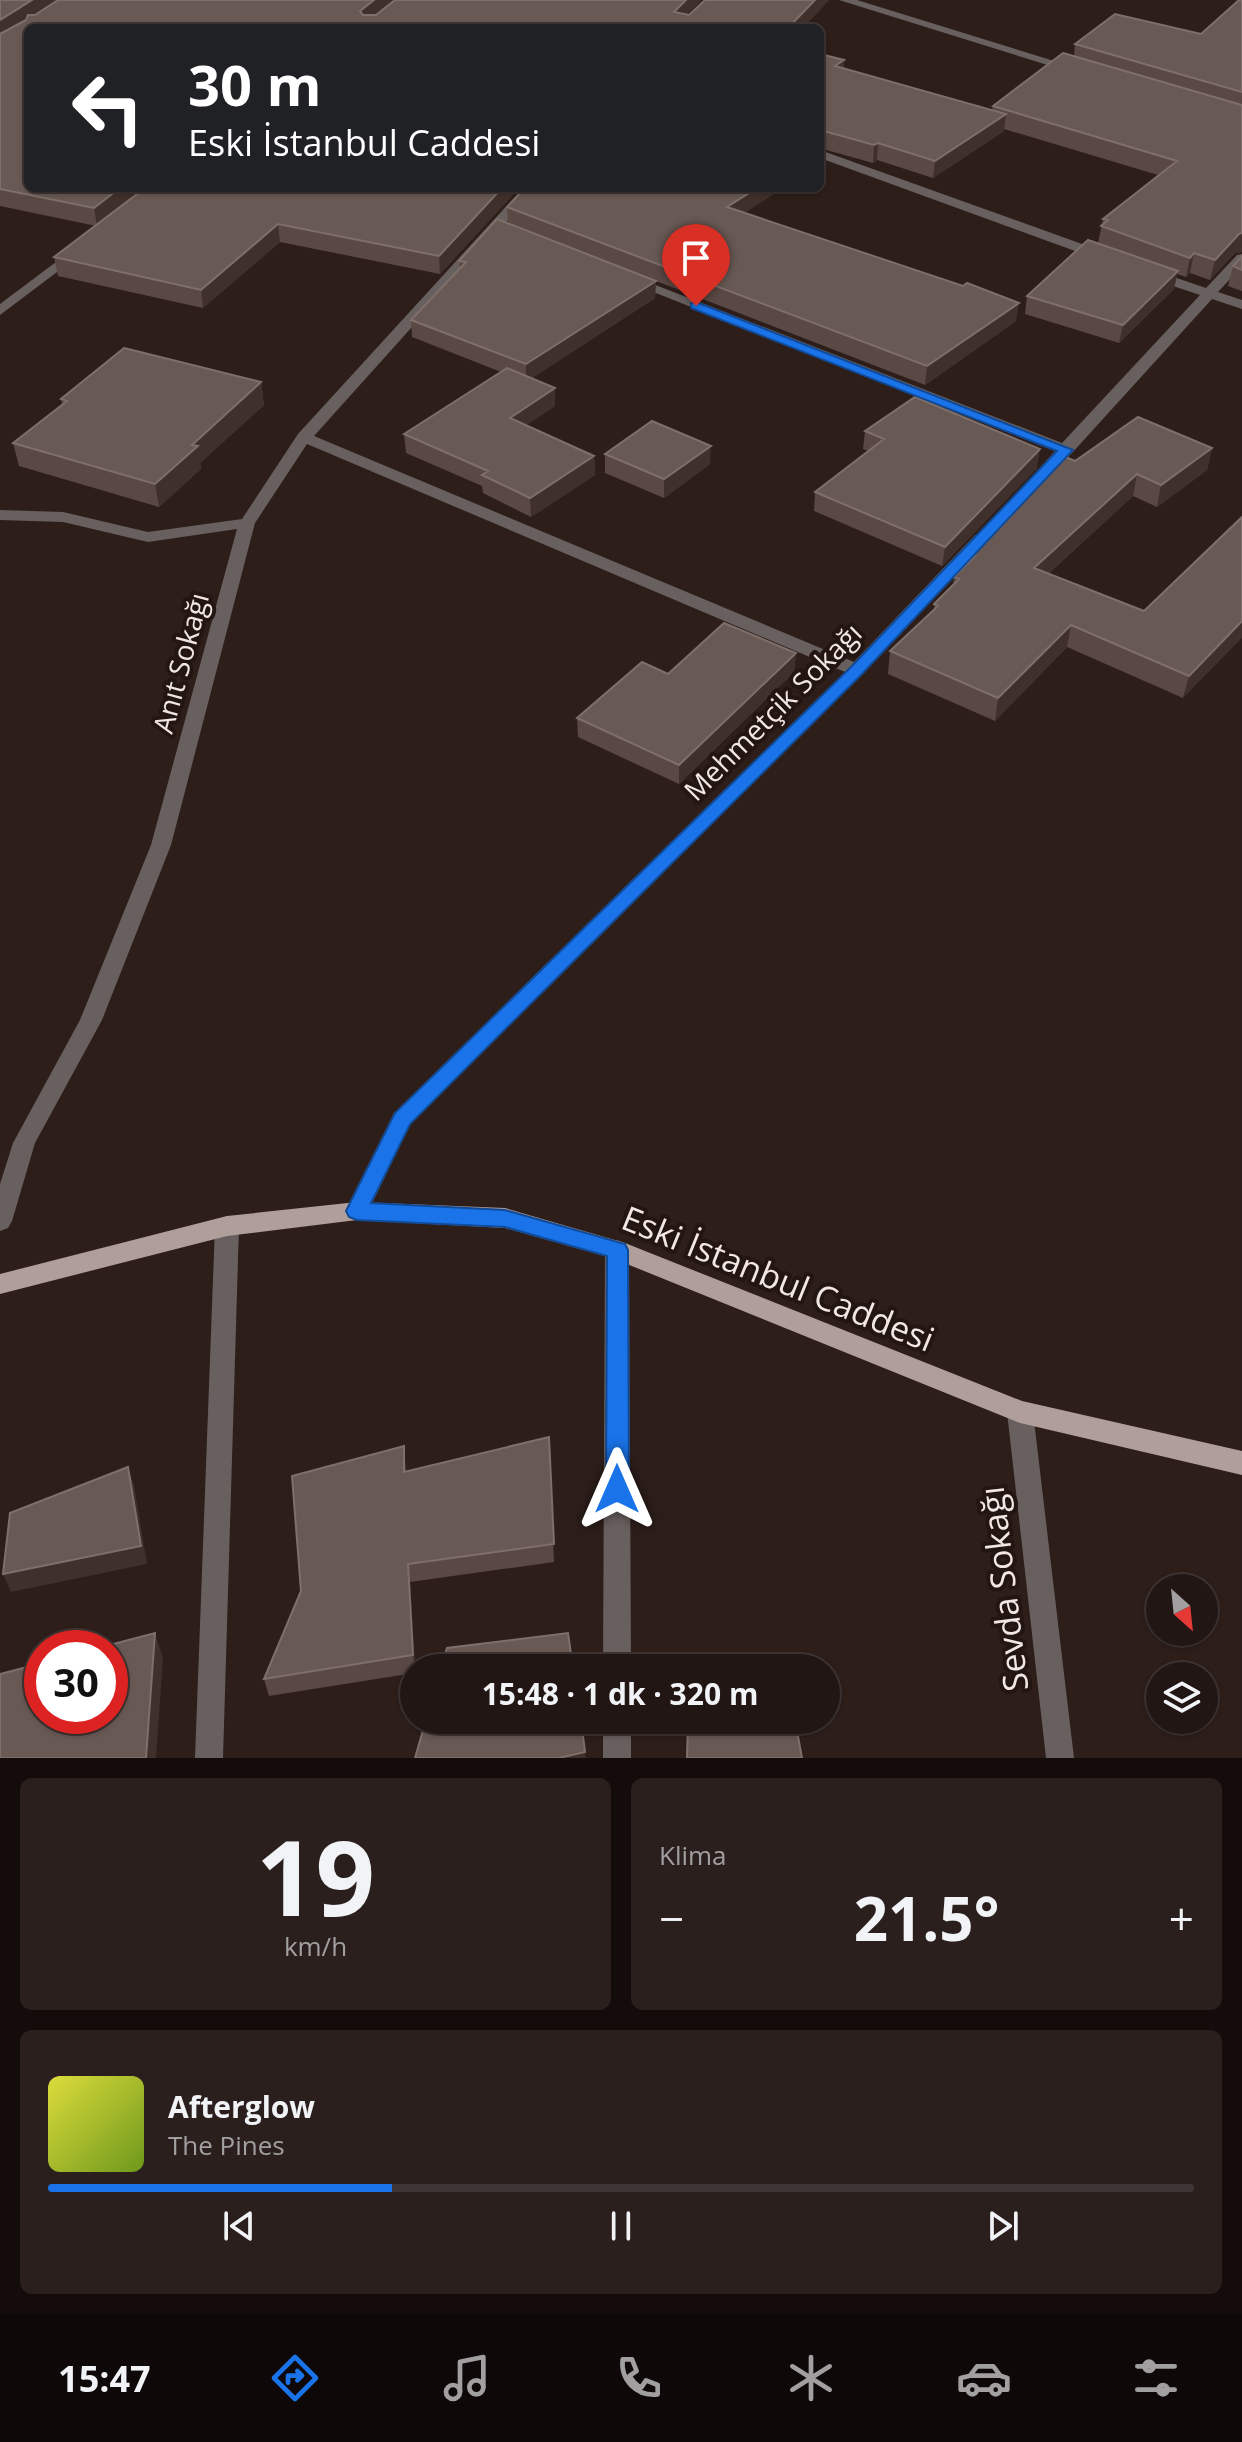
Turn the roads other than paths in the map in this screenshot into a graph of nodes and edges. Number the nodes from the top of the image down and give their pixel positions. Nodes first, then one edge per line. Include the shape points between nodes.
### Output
1 (845, 0) edge
2 (1089, 73) edge
3 (824, 155) edge
4 (528, 192) edge
5 (88, 243) edge
6 (1242, 258) edge
7 (1118, 262) edge
8 (1133, 267) edge
9 (613, 274) edge
10 (1207, 294) junction
11 (1242, 305) edge
12 (0, 311) edge
13 (304, 437) junction
14 (1066, 450) junction
15 (1035, 483) edge
16 (0, 515) edge
17 (247, 523) junction
18 (993, 527) edge
19 (857, 670) junction
20 (357, 1211) junction
21 (0, 1221) edge
22 (227, 1226) junction
23 (617, 1250) junction
24 (0, 1284) edge
25 (1020, 1412) junction
26 (1242, 1463) edge
27 (617, 1654) edge
28 (617, 1734) edge
29 (209, 1758) edge
30 (617, 1758) edge
31 (1060, 1758) edge

1 - 2 street
3 - 7 street
4 - 13 street, Anıt Sokağı via 504,231
5 - 12 street
6 - 10 street
8 - 10 street
9 - 14 street
10 - 11 street
10 - 14 street
13 - 17 street, Anıt Sokağı
13 - 19 street
14 - 15 street
16 - 17 street via 63,517 148,537
17 - 21 street, Anıt Sokağı via 161,845 91,1020 24,1143
18 - 19 street, Mehmetçik Sokağı
19 - 20 street, Mehmetçik Sokağı via 402,1119
20 - 22 main road, Eski İstanbul Caddesi
20 - 23 main road, Eski İstanbul Caddesi via 505,1218
22 - 24 main road, Eski İstanbul Caddesi
22 - 29 street
23 - 25 main road, Eski İstanbul Caddesi
23 - 27 street
25 - 26 main road, Eski İstanbul Caddesi
25 - 31 street, Sevda Sokağı
28 - 30 street

